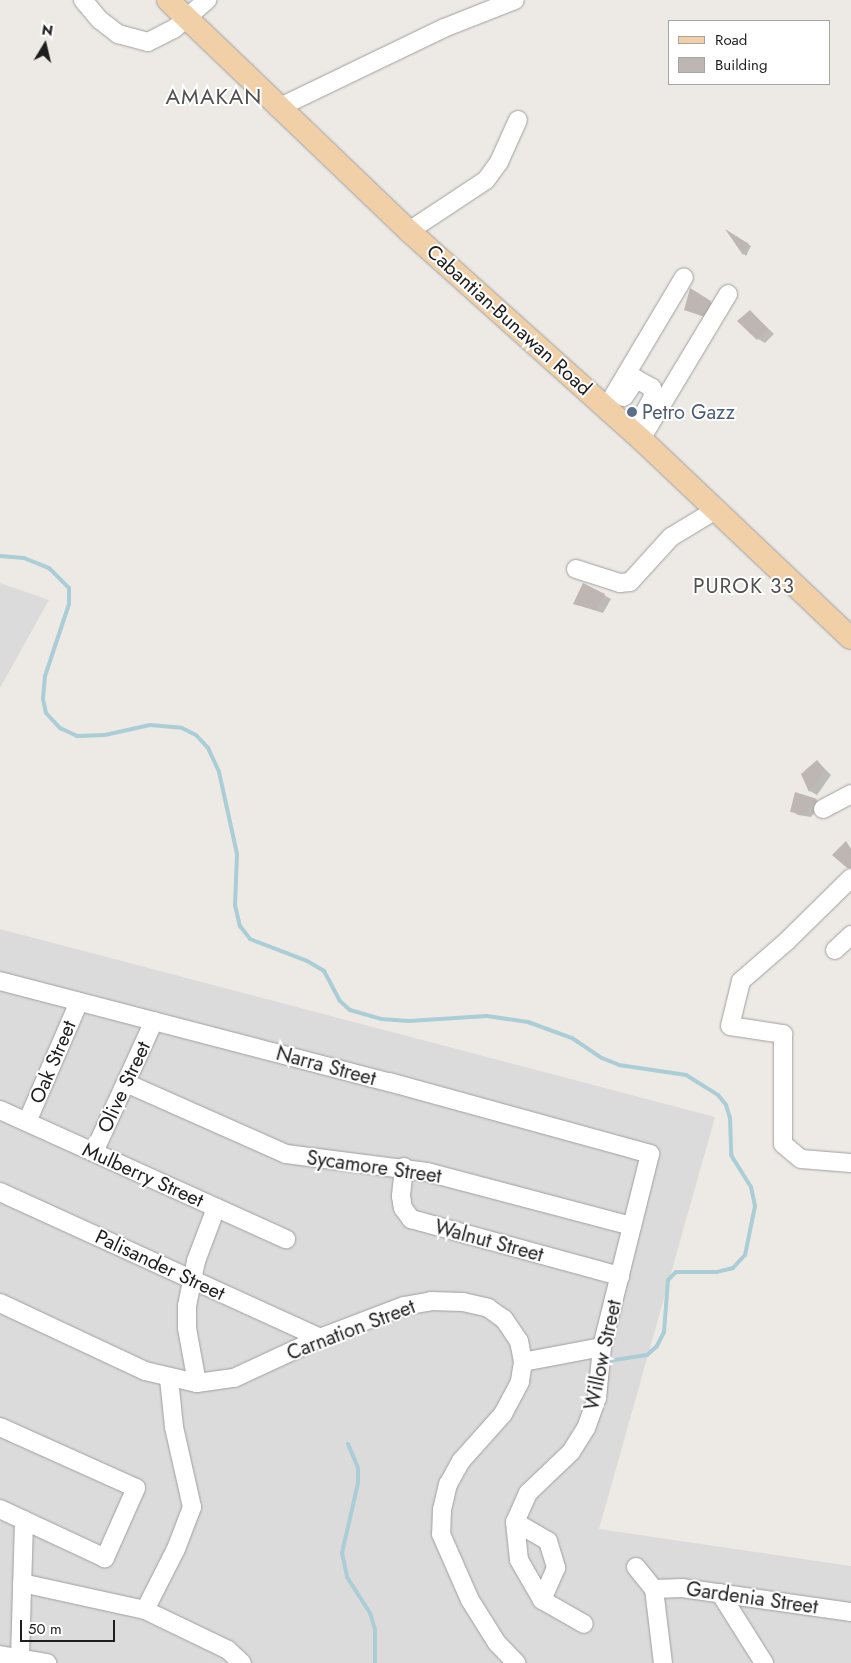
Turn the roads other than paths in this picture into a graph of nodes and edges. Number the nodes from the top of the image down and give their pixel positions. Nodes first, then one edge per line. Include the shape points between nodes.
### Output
1 (83, 0) edge
2 (168, 0) edge
3 (206, 0) edge
4 (515, 0) edge
5 (188, 18) junction
6 (278, 108) junction
7 (518, 120) dead end
8 (409, 231) junction
9 (684, 278) dead end
10 (728, 294) dead end
11 (610, 412) junction
12 (637, 436) junction
13 (717, 509) junction
14 (576, 569) dead end
15 (851, 638) edge
16 (851, 794) edge
17 (823, 809) dead end
18 (851, 878) edge
19 (851, 935) edge
20 (835, 950) dead end
21 (0, 981) edge
22 (79, 1002) junction
23 (154, 1021) junction
24 (126, 1083) junction
25 (0, 1110) edge
26 (27, 1122) junction
27 (94, 1152) junction
28 (650, 1154) joint
29 (851, 1163) edge
30 (404, 1167) junction
31 (0, 1192) edge
32 (216, 1208) junction
33 (632, 1226) junction
34 (286, 1239) dead end
35 (620, 1276) junction
36 (191, 1280) junction
37 (0, 1303) edge
38 (320, 1338) junction
39 (602, 1347) junction
40 (524, 1362) junction
41 (169, 1379) junction
42 (197, 1383) junction
43 (0, 1427) edge
44 (0, 1509) edge
45 (24, 1520) junction
46 (515, 1522) junction
47 (636, 1567) dead end
48 (22, 1583) junction
49 (654, 1588) junction
50 (720, 1593) junction
51 (542, 1600) junction
52 (146, 1610) junction
53 (851, 1612) edge
54 (584, 1624) dead end
55 (0, 1656) edge
56 (20, 1657) junction
57 (47, 1663) edge
58 (242, 1663) edge
59 (516, 1663) edge
60 (664, 1663) edge
61 (764, 1663) edge

1 - 5 street via 100,20 134,41 161,38
2 - 5 main road, Cabantian-Bunawan Road
3 - 5 street
4 - 6 street via 444,28
5 - 6 main road, Cabantian-Bunawan Road
6 - 8 main road, Cabantian-Bunawan Road
7 - 8 street via 499,162 486,180
8 - 11 main road, Cabantian-Bunawan Road
9 - 11 street
10 - 12 street
11 - 12 main road, Cabantian-Bunawan Road
11 - 12 street via 636,379 652,388 653,397
12 - 13 main road, Cabantian-Bunawan Road
13 - 14 street via 671,537 630,582 620,583
13 - 15 main road, Cabantian-Bunawan Road
16 - 17 street
18 - 29 street via 741,981 730,1026 783,1034 783,1144 800,1159
19 - 20 street
21 - 22 street, Narra Street
22 - 23 street, Narra Street
22 - 26 street, Oak Street
23 - 24 street, Olive Street
23 - 28 street, Narra Street
24 - 27 street, Olive Street
24 - 30 street, Sycamore Street via 286,1154
25 - 26 street, Mulberry Street
26 - 27 street, Mulberry Street
27 - 32 street, Mulberry Street
28 - 33 street, Willow Street
30 - 33 street, Sycamore Street
30 - 35 street, Walnut Street via 401,1196 403,1208 411,1219
31 - 36 street, Palisander Street
32 - 34 street, Mulberry Street
32 - 36 street
33 - 35 street, Willow Street
35 - 39 street, Willow Street
36 - 38 street, Palisander Street
36 - 42 street via 187,1328
37 - 41 street, Carnation Street
38 - 40 street, Carnation Street via 404,1306 431,1301 463,1302 488,1308 504,1319 519,1341
38 - 42 street, Carnation Street via 234,1378
39 - 40 street
39 - 46 street, Willow Street via 599,1390 586,1428 571,1452 528,1493
40 - 59 street via 514,1396 461,1461 448,1484 441,1534 470,1600 497,1643
41 - 42 street, Carnation Street
41 - 52 street via 174,1427 192,1507 176,1549
43 - 45 street via 136,1488 105,1558
44 - 45 street
45 - 48 street
46 - 51 street via 519,1560
46 - 51 street via 548,1541 556,1568
47 - 49 street
48 - 52 street
48 - 56 street
49 - 50 street, Gardenia Street
49 - 60 street
50 - 53 street, Gardenia Street
50 - 61 street
51 - 54 street
52 - 58 street via 228,1650
55 - 56 street
56 - 57 street

